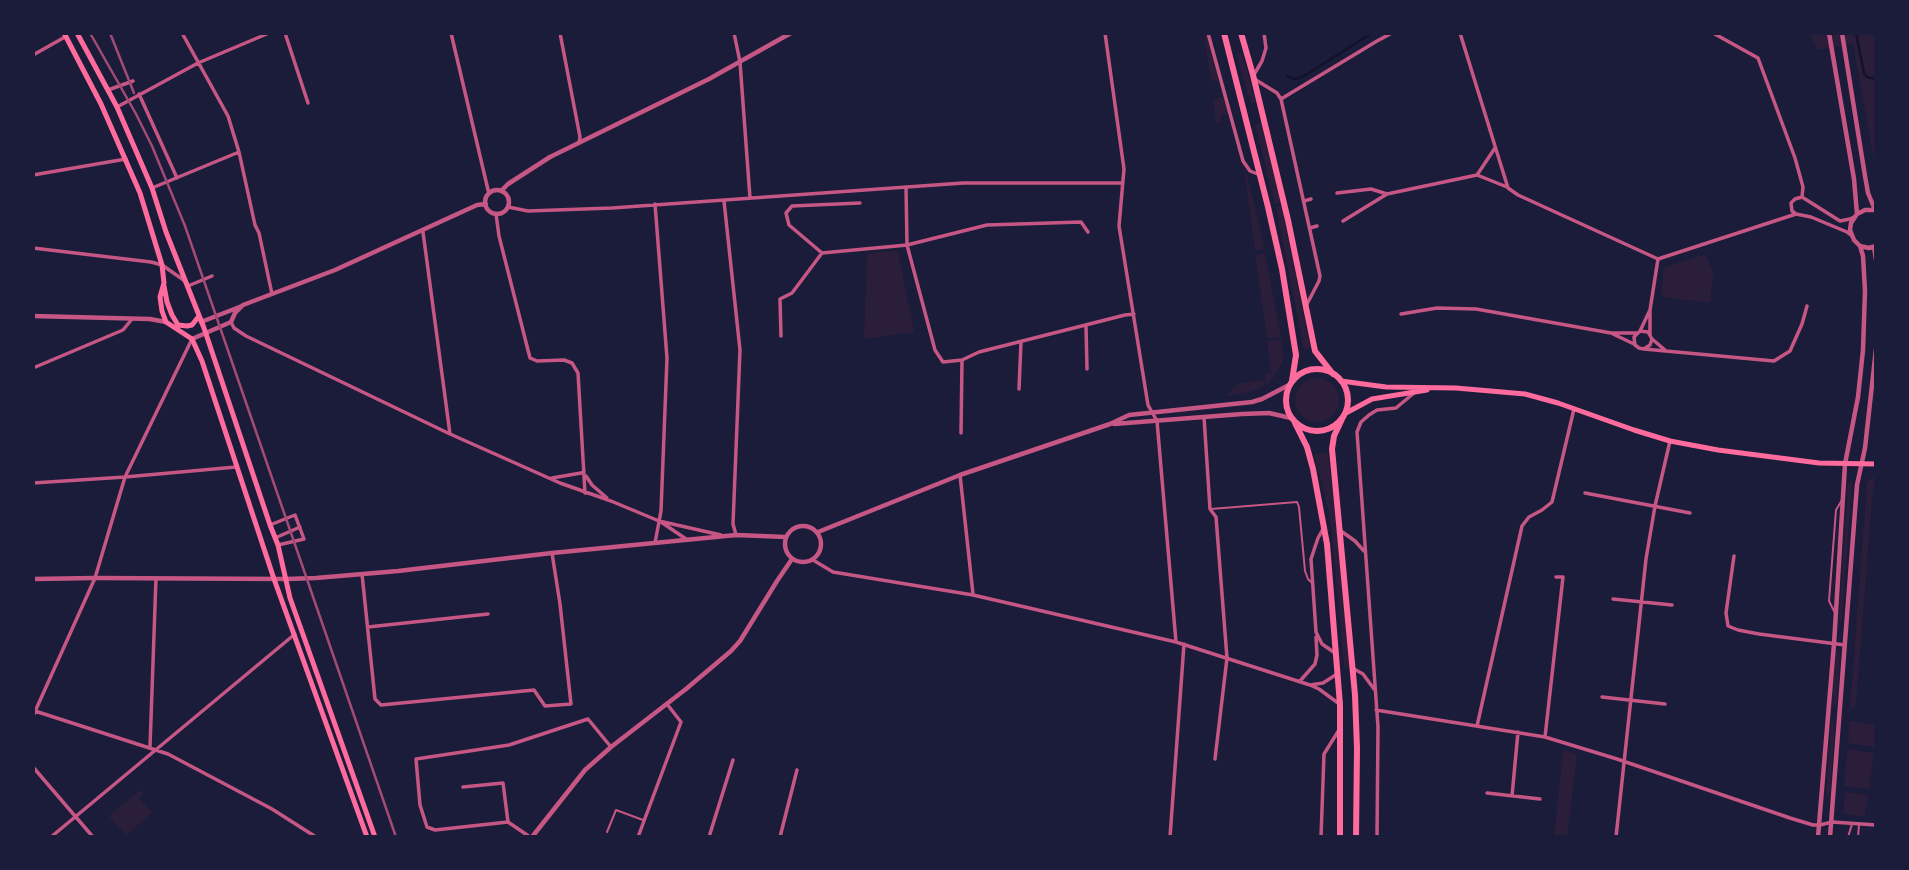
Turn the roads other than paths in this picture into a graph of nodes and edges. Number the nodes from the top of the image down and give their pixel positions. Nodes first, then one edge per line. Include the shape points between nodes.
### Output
1 (77, 33) edge
2 (181, 33) edge
3 (270, 33) edge
4 (285, 33) edge
5 (451, 33) edge
6 (560, 33) edge
7 (734, 33) edge
8 (791, 33) edge
9 (1105, 33) edge
10 (1208, 33) edge
11 (1224, 33) edge
12 (1241, 33) edge
13 (1264, 33) edge
14 (1392, 33) edge
15 (1460, 33) edge
16 (1713, 33) edge
17 (1829, 33) edge
18 (1842, 33) edge
19 (65, 35) edge
20 (33, 55) edge
21 (740, 62) junction
22 (198, 63) junction
23 (1254, 77) junction
24 (134, 81) dead end
25 (108, 90) junction
26 (139, 94) junction
27 (1281, 99) junction
28 (308, 103) dead end
29 (117, 107) junction
30 (579, 143) junction
31 (1495, 147) junction
32 (239, 152) junction
33 (126, 159) junction
34 (33, 175) edge
35 (1260, 175) junction
36 (1477, 175) junction
37 (177, 178) junction
38 (1122, 183) junction
39 (906, 187) junction
40 (152, 188) junction
41 (1508, 188) junction
42 (501, 191) junction
43 (1337, 193) dead end
44 (489, 194) junction
45 (1387, 194) junction
46 (1802, 197) junction
47 (750, 198) junction
48 (1311, 199) dead end
49 (724, 201) junction
50 (1304, 201) junction
51 (1807, 201) junction
52 (860, 203) dead end
53 (486, 204) junction
54 (654, 204) junction
55 (508, 207) junction
56 (1875, 210) edge
57 (496, 214) junction
58 (1798, 214) junction
59 (1856, 215) junction
60 (1343, 221) dead end
61 (1317, 226) dead end
62 (1310, 228) junction
63 (423, 232) junction
64 (1088, 232) dead end
65 (1852, 236) junction
66 (907, 245) junction
67 (33, 246) edge
68 (1860, 246) junction
69 (1875, 247) edge
70 (822, 253) junction
71 (1658, 259) junction
72 (1876, 260) edge
73 (162, 265) junction
74 (212, 276) dead end
75 (164, 283) junction
76 (187, 284) junction
77 (272, 294) junction
78 (243, 305) junction
79 (1306, 305) junction
80 (1807, 306) dead end
81 (1650, 310) junction
82 (1134, 314) junction
83 (1401, 314) dead end
84 (33, 316) edge
85 (132, 319) junction
86 (200, 319) junction
87 (166, 322) junction
88 (231, 322) junction
89 (178, 325) junction
90 (1086, 325) junction
91 (1639, 332) junction
92 (206, 333) junction
93 (1611, 333) junction
94 (782, 336) dead end
95 (1651, 337) junction
96 (192, 339) junction
97 (1021, 341) junction
98 (1635, 345) junction
99 (1644, 349) junction
100 (1876, 349) edge
101 (1667, 351) junction
102 (962, 360) junction
103 (33, 368) edge
104 (1087, 369) dead end
105 (1334, 374) junction
106 (1341, 381) junction
107 (1291, 383) junction
108 (1441, 388) junction
109 (1019, 389) dead end
110 (1416, 392) junction
111 (1574, 409) junction
112 (1155, 416) junction
113 (1344, 416) junction
114 (1203, 417) junction
115 (1293, 421) junction
116 (1110, 424) junction
117 (961, 433) dead end
118 (450, 434) junction
119 (1670, 441) junction
120 (1845, 464) junction
121 (1876, 464) edge
122 (1860, 465) junction
123 (238, 467) junction
124 (584, 471) junction
125 (960, 475) junction
126 (125, 477) junction
127 (552, 478) junction
128 (33, 483) edge
129 (585, 493) junction
130 (1584, 493) dead end
131 (611, 501) junction
132 (1655, 506) junction
133 (1210, 509) junction
134 (1690, 513) dead end
135 (659, 521) junction
136 (270, 524) junction
137 (300, 527) junction
138 (1325, 527) junction
139 (1341, 531) junction
140 (818, 532) junction
141 (736, 535) junction
142 (723, 536) junction
143 (786, 537) junction
144 (275, 538) junction
145 (686, 539) junction
146 (655, 543) junction
147 (278, 545) junction
148 (1365, 552) junction
149 (552, 553) junction
150 (1734, 556) dead end
151 (792, 559) junction
152 (813, 560) junction
153 (362, 574) junction
154 (1556, 577) dead end
155 (95, 578) junction
156 (156, 578) junction
157 (33, 579) edge
158 (274, 579) junction
159 (286, 579) junction
160 (1312, 583) junction
161 (973, 595) junction
162 (1613, 599) dead end
163 (1641, 602) junction
164 (1672, 605) dead end
165 (488, 614) dead end
166 (368, 627) junction
167 (1316, 632) junction
168 (295, 634) junction
169 (1176, 642) junction
170 (1185, 644) junction
171 (1834, 644) junction
172 (1845, 645) junction
173 (1336, 653) junction
174 (1227, 658) junction
175 (1353, 669) junction
176 (1337, 674) junction
177 (1300, 681) junction
178 (1310, 685) junction
179 (1375, 691) junction
180 (1602, 697) dead end
181 (1631, 701) junction
182 (667, 704) junction
183 (1665, 704) dead end
184 (1340, 705) junction
185 (1376, 710) junction
186 (34, 712) edge
187 (1477, 726) junction
188 (1340, 729) junction
189 (1518, 732) junction
190 (1545, 737) junction
191 (150, 747) junction
192 (611, 747) junction
193 (156, 750) junction
194 (1215, 759) dead end
195 (733, 760) dead end
196 (1624, 762) junction
197 (33, 767) edge
198 (797, 770) dead end
199 (463, 787) dead end
200 (1487, 793) dead end
201 (1512, 796) junction
202 (1540, 799) dead end
203 (76, 816) junction
204 (644, 820) junction
205 (508, 822) junction
206 (1832, 822) junction
207 (1852, 823) junction
208 (1860, 824) junction
209 (1820, 825) junction
210 (1876, 825) edge
211 (607, 832) dead end
212 (51, 837) edge
213 (93, 837) edge
214 (316, 837) edge
215 (367, 837) edge
216 (375, 837) edge
217 (531, 837) edge
218 (638, 837) edge
219 (709, 837) edge
220 (780, 837) edge
221 (1170, 837) edge
222 (1321, 837) edge
223 (1340, 837) edge
224 (1356, 837) edge
225 (1377, 837) edge
226 (1616, 837) edge
227 (1818, 837) edge
228 (1830, 837) edge
229 (1848, 837) edge
230 (1858, 837) edge

1 - 25 main road
2 - 22 street
3 - 22 street
4 - 28 street
5 - 44 street
6 - 30 street
7 - 21 street
8 - 21 street
9 - 38 street via 1124,169
10 - 35 street via 1240,152 1250,172
11 - 35 main road
12 - 23 main road
13 - 23 street via 1266,48
14 - 27 street
15 - 31 street
16 - 46 street via 1758,58 1795,158
17 - 59 street
18 - 56 street via 1868,194
19 - 20 street
19 - 33 main road
21 - 30 street
21 - 47 street
22 - 26 street
22 - 32 street via 228,116
23 - 27 street
23 - 79 main road
24 - 25 street
25 - 29 main road
26 - 29 street
26 - 37 street
27 - 50 street
29 - 40 main road
30 - 42 street
31 - 36 street
31 - 41 street
32 - 37 street
32 - 77 street
33 - 34 street
33 - 73 main road
35 - 107 main road via 1290,314 1296,355
36 - 41 street
36 - 45 street
37 - 40 street
38 - 39 street
38 - 82 street via 1119,226
39 - 47 street
39 - 66 street
40 - 76 main road
41 - 71 street
42 - 44 street
42 - 55 street via 509,200
43 - 45 street via 1371,189
44 - 53 street
45 - 60 street
46 - 51 street
46 - 58 street via 1791,204
47 - 49 street
48 - 50 street
49 - 54 street
49 - 141 street via 740,350
50 - 62 street
51 - 58 street via 1808,209
51 - 59 street via 1840,220
52 - 70 street via 792,206 786,213 789,225
53 - 57 street
53 - 63 street
54 - 55 street via 528,211
54 - 135 street via 667,358
55 - 57 street
56 - 59 street
57 - 124 street via 530,358 564,360 578,373
58 - 65 street
58 - 71 street
59 - 65 street
61 - 62 street
62 - 79 street via 1319,281
63 - 77 street
63 - 118 street
64 - 66 street via 1081,222 987,225
65 - 68 street
66 - 70 street
66 - 102 street via 935,350 943,362
67 - 73 street
68 - 69 street
68 - 120 street via 1865,290 1863,350
69 - 72 street
70 - 94 street via 792,293 780,299
71 - 81 street
73 - 75 main road
73 - 76 street
74 - 76 street
75 - 87 main road via 160,297
75 - 89 main road
76 - 86 main road
77 - 78 street
78 - 86 street
78 - 88 street
79 - 105 main road via 1315,351
80 - 101 street via 1790,351 1774,361
81 - 91 street
81 - 95 street
82 - 90 street
82 - 112 street via 1148,405
83 - 93 street via 1437,308 1476,309
84 - 85 street
85 - 87 street
85 - 103 street via 123,330
86 - 89 main road via 192,325
86 - 92 main road
87 - 89 main road
87 - 96 main road
88 - 92 street
88 - 118 street via 246,336
90 - 97 street
90 - 104 street
91 - 93 street
91 - 95 street
91 - 98 street
92 - 96 street
92 - 136 main road
93 - 98 street
95 - 99 street
95 - 101 street
96 - 123 main road
96 - 126 street
97 - 102 street
97 - 109 street
98 - 99 street
99 - 101 street
100 - 122 street
102 - 117 street
105 - 106 main road
105 - 107 main road via 1311,369
106 - 108 main road
106 - 113 main road via 1348,398
107 - 112 street via 1252,402
107 - 115 main road via 1285,400
108 - 110 main road
108 - 111 main road via 1525,394
110 - 113 main road via 1372,399
110 - 148 street via 1396,408 1377,410 1363,418 1358,429
111 - 119 main road
111 - 187 street via 1552,502 1522,526
112 - 114 street
112 - 116 street
112 - 116 street via 1129,415
112 - 169 street
113 - 115 main road via 1334,427 1318,432
113 - 139 main road via 1332,445
114 - 115 street via 1266,413
114 - 133 street
115 - 138 main road via 1307,447
116 - 125 street
118 - 127 street
119 - 120 main road
119 - 132 street
120 - 122 main road
120 - 171 street
121 - 122 main road
122 - 172 street
123 - 126 street
123 - 158 main road
124 - 127 street
124 - 129 street
124 - 131 street
125 - 140 street
125 - 161 street
126 - 128 street
126 - 155 street
127 - 129 street
129 - 131 street
130 - 132 street
131 - 135 street
132 - 134 street
132 - 163 street
133 - 160 lane via 1297,502 1305,571
133 - 174 street via 1216,517
135 - 142 street
135 - 145 street
135 - 146 street
136 - 137 street via 295,514
136 - 144 main road
137 - 144 street
137 - 147 street via 304,539
138 - 160 street via 1311,559
138 - 173 main road
139 - 148 street
139 - 175 main road
140 - 143 street via 801,526
140 - 152 street via 822,547
141 - 142 street
141 - 143 street
142 - 145 street
143 - 151 street
144 - 147 main road
145 - 146 street
146 - 149 street
147 - 159 main road
148 - 179 street
149 - 153 street
149 - 166 street via 571,704 545,706 534,690 382,705 375,699
150 - 171 street via 1728,626
151 - 152 street
151 - 182 street via 740,641
152 - 161 street via 833,572
153 - 159 street
153 - 166 street
154 - 190 street via 1563,577
155 - 156 street
155 - 157 street
155 - 186 street
156 - 158 street
156 - 191 street
158 - 159 street
158 - 168 main road
159 - 216 main road
160 - 167 street
161 - 169 street
162 - 163 street
163 - 164 street
163 - 181 street
165 - 166 street
167 - 173 street via 1322,644
167 - 177 street via 1315,664
168 - 193 street
168 - 215 main road
169 - 170 street
170 - 174 street
170 - 221 street
171 - 172 street
171 - 209 street
172 - 206 street
173 - 176 main road
174 - 177 street
174 - 194 street
175 - 179 street via 1363,674
175 - 224 main road
176 - 178 street
176 - 184 main road
177 - 178 street
178 - 184 street
179 - 185 street
180 - 181 street
181 - 183 street
181 - 196 street
182 - 192 street
182 - 204 street via 681,722
184 - 188 main road
185 - 187 street
185 - 225 street
186 - 191 street
187 - 189 street
188 - 222 street via 1324,754
188 - 223 main road
189 - 190 street
189 - 201 street
190 - 196 street
191 - 193 street
192 - 205 street via 588,719 509,746 416,759 427,827
192 - 217 street via 585,770
193 - 203 street
193 - 214 street via 272,809
195 - 219 street
196 - 209 street
196 - 226 street
197 - 203 street
198 - 220 street
199 - 205 street via 503,783
200 - 201 street
201 - 202 street
203 - 212 street
203 - 213 street
204 - 211 lane via 616,810
204 - 218 street
205 - 217 street
206 - 207 street
206 - 209 street
206 - 228 street
207 - 208 street
207 - 229 lane
208 - 210 street
208 - 230 lane
209 - 227 street

